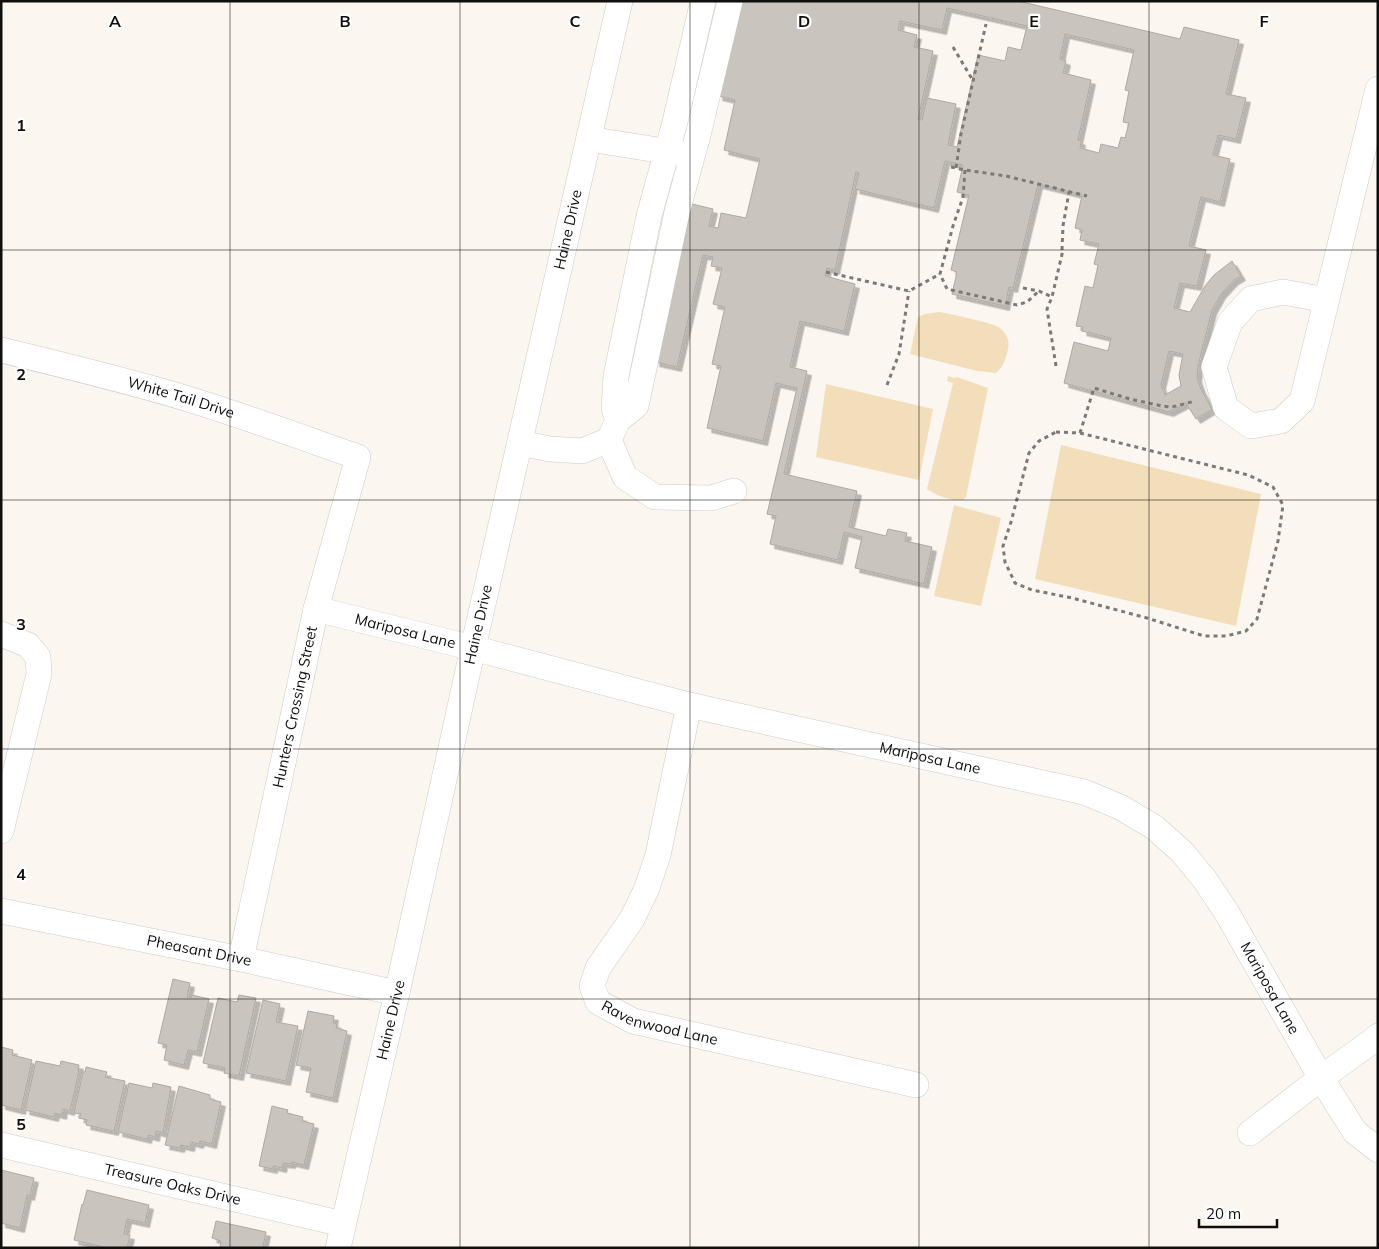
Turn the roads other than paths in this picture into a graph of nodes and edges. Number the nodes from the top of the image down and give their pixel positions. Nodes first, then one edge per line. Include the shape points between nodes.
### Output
1 (620, 1) edge
2 (703, 1) edge
3 (730, 1) edge
4 (1378, 89) edge
5 (589, 139) junction
6 (667, 152) junction
7 (692, 156) junction
8 (1326, 300) junction
9 (1, 350) edge
10 (613, 430) junction
11 (520, 443) junction
12 (358, 458) joint
13 (734, 491) dead end
14 (316, 609) junction
15 (1, 634) edge
16 (473, 648) junction
17 (689, 705) junction
18 (1, 832) edge
19 (1, 911) edge
20 (241, 959) junction
21 (397, 993) junction
22 (1378, 1036) edge
23 (1321, 1078) junction
24 (916, 1085) dead end
25 (1250, 1133) dead end
26 (1, 1145) edge
27 (1378, 1150) edge
28 (343, 1224) junction
29 (338, 1248) edge

1 - 5 street, Haine Drive
2 - 6 street
3 - 7 street
4 - 8 street
5 - 6 street
5 - 11 street, Haine Drive
6 - 7 street
6 - 10 street via 649,216 616,376
7 - 10 street via 636,406
8 - 8 street via 1284,292 1251,299 1230,322 1214,367 1226,408 1251,426 1281,421 1302,401
9 - 12 street, White Tail Drive via 185,398
10 - 11 street via 582,451
10 - 13 street via 624,477 654,497 711,498
11 - 16 street, Haine Drive
12 - 14 street, Hunters Crossing Street
14 - 16 street, Mariposa Lane
14 - 20 street, Hunters Crossing Street
15 - 18 street via 28,645 38,657 39,674
16 - 17 street, Mariposa Lane
16 - 21 street, Haine Drive
17 - 23 street, Mariposa Lane via 1084,792 1129,812 1154,827 1182,852 1205,880
17 - 24 street, Ravenwood Lane via 658,855 632,920 598,968 592,986 598,1002 633,1022
19 - 20 street, Pheasant Drive
20 - 21 street, Pheasant Drive
21 - 28 street, Haine Drive
22 - 23 street
23 - 25 street
23 - 27 street, Mariposa Lane via 1355,1132
26 - 28 street, Treasure Oaks Drive
28 - 29 street, Haine Drive

